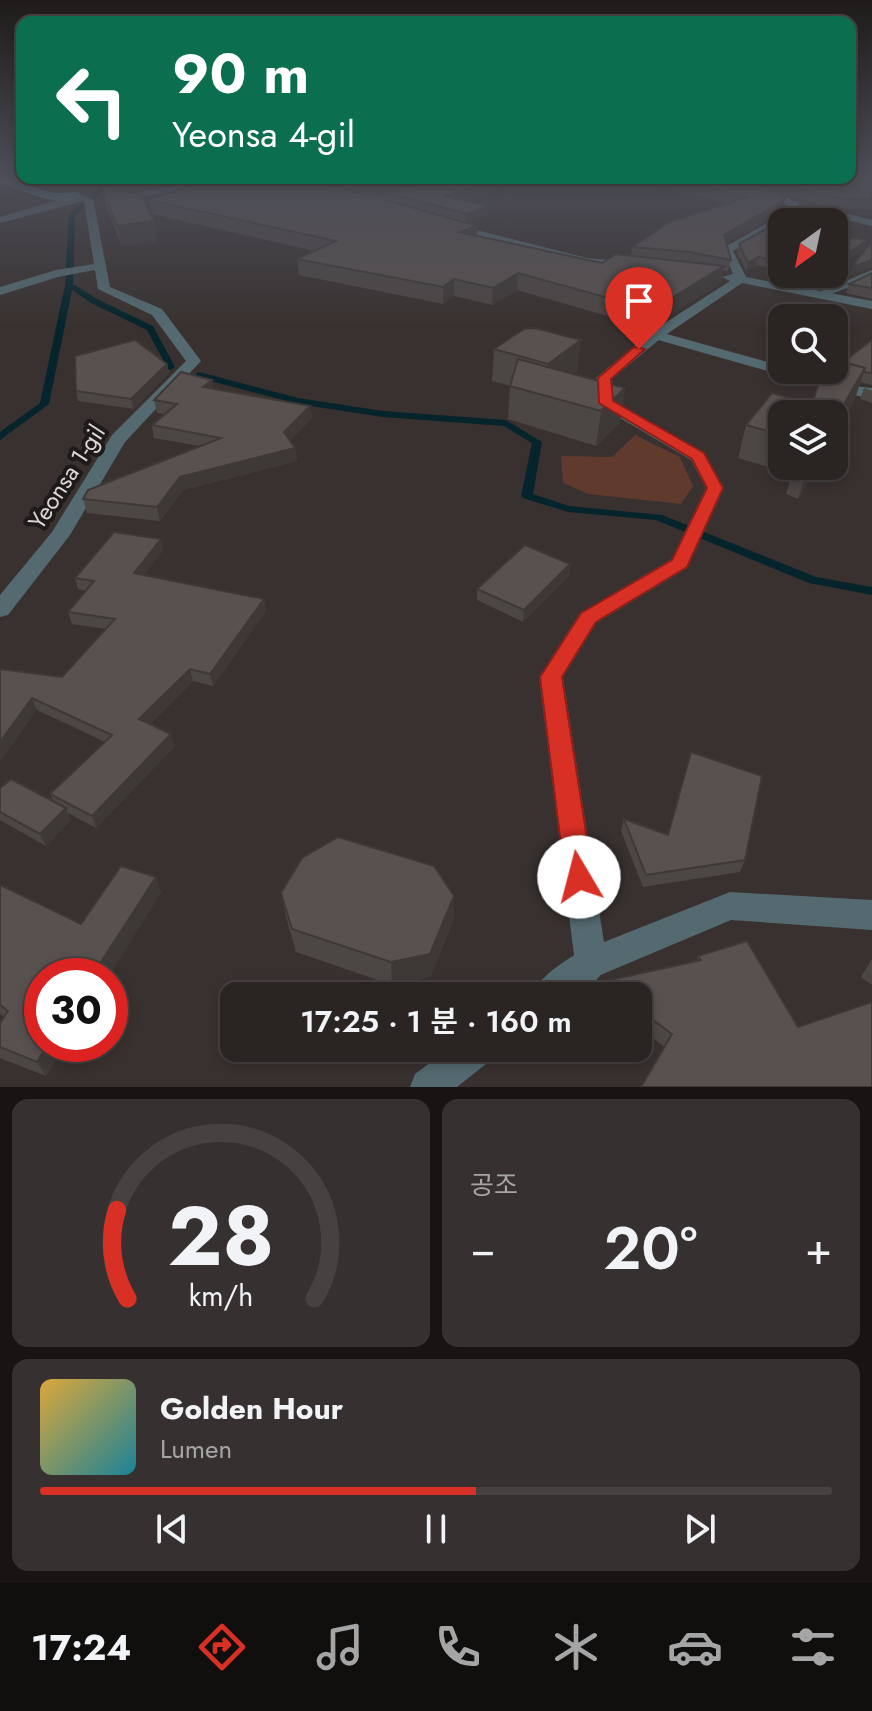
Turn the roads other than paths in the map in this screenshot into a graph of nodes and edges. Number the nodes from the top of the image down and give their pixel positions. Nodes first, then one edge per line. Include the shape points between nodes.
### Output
1 (91, 226) edge
2 (449, 226) edge
3 (770, 226) edge
4 (101, 266) junction
5 (645, 266) edge
6 (714, 274) edge
7 (872, 274) edge
8 (741, 279) junction
9 (0, 291) edge
10 (820, 294) junction
11 (872, 305) edge
12 (656, 335) junction
13 (872, 393) edge
14 (0, 610) edge
15 (872, 915) edge
16 (591, 963) junction
17 (566, 982) edge
18 (461, 1062) edge
19 (428, 1087) edge

1 - 4 street, Yeonsa 1-gil
2 - 5 street via 587,261
3 - 8 street via 727,250
4 - 9 street
4 - 14 street, Yeonsa 1-gil via 104,289 157,312 194,361 118,439 60,535
6 - 8 street
7 - 10 street
8 - 10 street
8 - 12 street
10 - 11 street
12 - 13 street via 763,368
12 - 16 street via 604,378 606,403 698,457 715,488 680,563 588,618 551,677
15 - 16 street via 730,906
16 - 17 street
18 - 19 street

